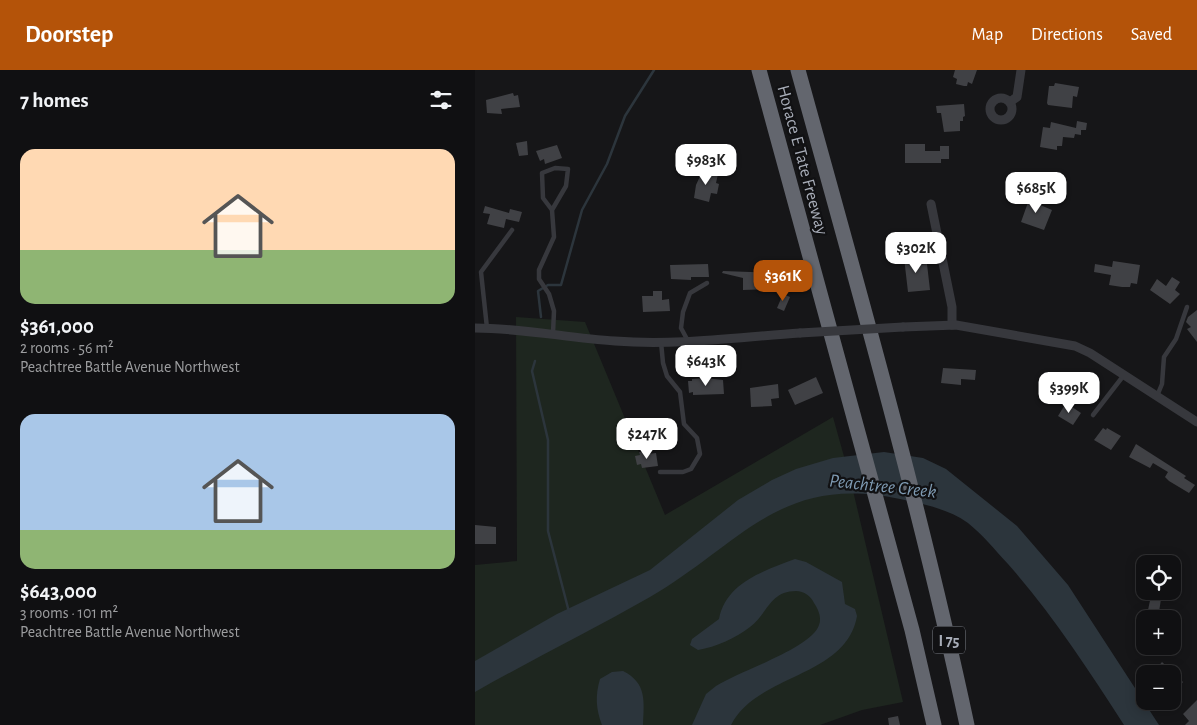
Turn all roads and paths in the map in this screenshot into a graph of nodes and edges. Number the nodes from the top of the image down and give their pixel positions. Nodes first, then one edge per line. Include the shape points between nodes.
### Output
1 (759, 70) edge
2 (798, 70) edge
3 (1021, 70) edge
4 (1010, 102) dead end
5 (931, 204) dead end
6 (552, 210) junction
7 (512, 230) dead end
8 (707, 283) dead end
9 (1187, 307) dead end
10 (952, 325) junction
11 (475, 328) edge
12 (487, 328) junction
13 (553, 333) junction
14 (688, 340) junction
15 (661, 342) junction
16 (1124, 375) junction
17 (1157, 396) junction
18 (1093, 415) dead end
19 (1197, 422) edge
20 (660, 472) dead end
21 (934, 725) edge
22 (967, 725) edge

1 - 21 highway, Horace E Tate Freeway / I 75 via 895,567
2 - 22 highway, Horace E Tate Freeway / I 75 via 944,617
3 - 4 street via 1017,97
5 - 10 street via 952,307
6 - 6 lane via 566,186 568,169 555,168 542,173 543,198
6 - 13 lane via 554,237 539,270 554,311
7 - 12 lane via 481,272
8 - 14 lane via 690,293 683,312 681,328
9 - 17 lane via 1176,339 1164,356 1162,384
10 - 14 street, bridge
10 - 16 street via 1075,346
11 - 12 street
12 - 13 street
13 - 15 street via 614,341
14 - 15 street
15 - 20 lane via 667,376 680,392 684,424 697,438 699,454 691,468 683,472
16 - 17 street
16 - 18 lane
17 - 19 street

